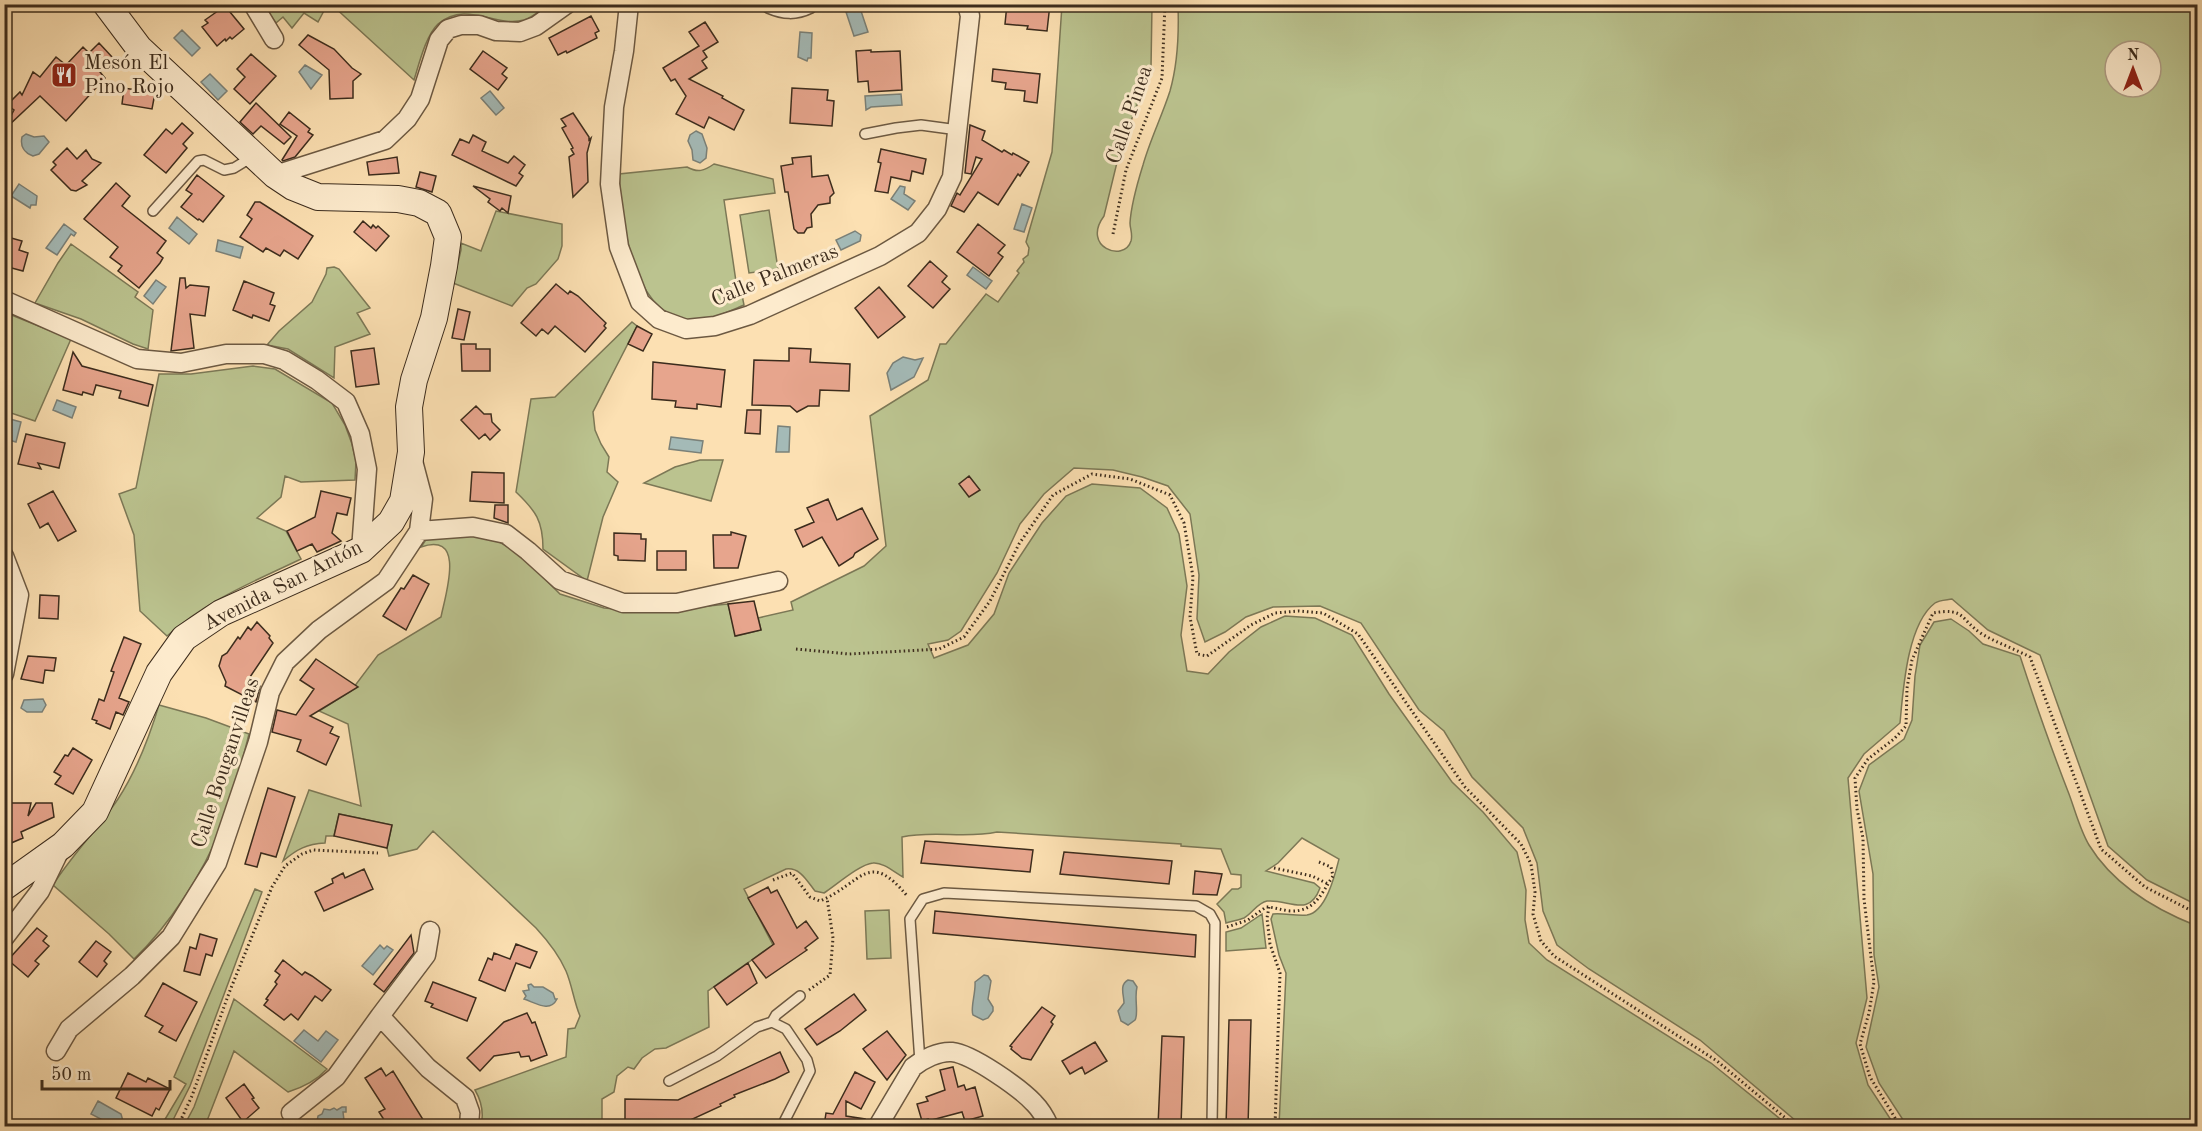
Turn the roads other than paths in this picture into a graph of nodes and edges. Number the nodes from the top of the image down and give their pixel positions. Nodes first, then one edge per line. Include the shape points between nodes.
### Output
1 (106, 4) edge
2 (253, 4) edge
3 (567, 4) edge
4 (629, 4) edge
5 (770, 4) edge
6 (809, 4) edge
7 (967, 4) edge
8 (274, 39) dead end
9 (958, 130) junction
10 (865, 134) dead end
11 (254, 156) junction
12 (275, 175) junction
13 (153, 211) dead end
14 (4, 300) edge
15 (411, 452) junction
16 (418, 531) junction
17 (361, 549) junction
18 (4, 556) edge
19 (778, 581) dead end
20 (4, 674) edge
21 (63, 845) junction
22 (4, 887) edge
23 (430, 932) dead end
24 (4, 938) edge
25 (800, 996) road end
26 (380, 1016) junction
27 (772, 1022) junction
28 (56, 1051) dead end
29 (920, 1062) junction
30 (669, 1082) dead end
31 (291, 1113) dead end
32 (470, 1126) edge
33 (782, 1126) edge
34 (878, 1126) edge
35 (1049, 1126) edge
36 (1212, 1126) edge

1 - 11 street, Avenida San Antón via 140,48
2 - 8 street
3 - 12 street via 536,26 520,32 461,25 447,28 439,40 420,99 407,119 385,140
4 - 9 street, Calle Palmeras via 614,107 610,184 619,247 640,302 659,319 686,329 715,326 750,315 880,256 918,233 937,209 952,177
5 - 6 street via 784,10
7 - 9 street, Calle Palmeras via 970,16
9 - 10 lane via 921,125
11 - 12 street, Avenida San Antón
11 - 13 lane via 224,170 198,161
12 - 15 street, Avenida San Antón via 318,197 398,199 419,203 438,213 448,237 434,318 412,389
14 - 17 street via 137,359 181,363 226,354 264,354 284,360 318,380 346,402 360,434 367,469
15 - 16 street, Calle Bouganvilleas via 423,499
15 - 17 street, Avenida San Antón via 403,501 391,522
16 - 19 street via 473,527 506,534 560,580 623,603 677,603
16 - 28 street, Calle Bouganvilleas via 386,581 319,630 285,662 270,692 258,742 217,863 171,936 132,976 69,1029
17 - 21 street, Avenida San Antón via 221,613 184,638 159,672 96,812
18 - 20 street via 19,595
21 - 22 street, Avenida San Antón
21 - 24 street via 40,891
23 - 26 street via 426,955
25 - 27 lane
26 - 31 street via 336,1077
26 - 32 street via 429,1068 465,1098
27 - 30 lane via 757,1027 717,1056
27 - 33 lane via 786,1029 810,1071
29 - 34 street
29 - 35 street via 951,1052 968,1057 1033,1102
29 - 36 lane via 910,919 923,898 944,893 1196,906 1210,914 1215,923

